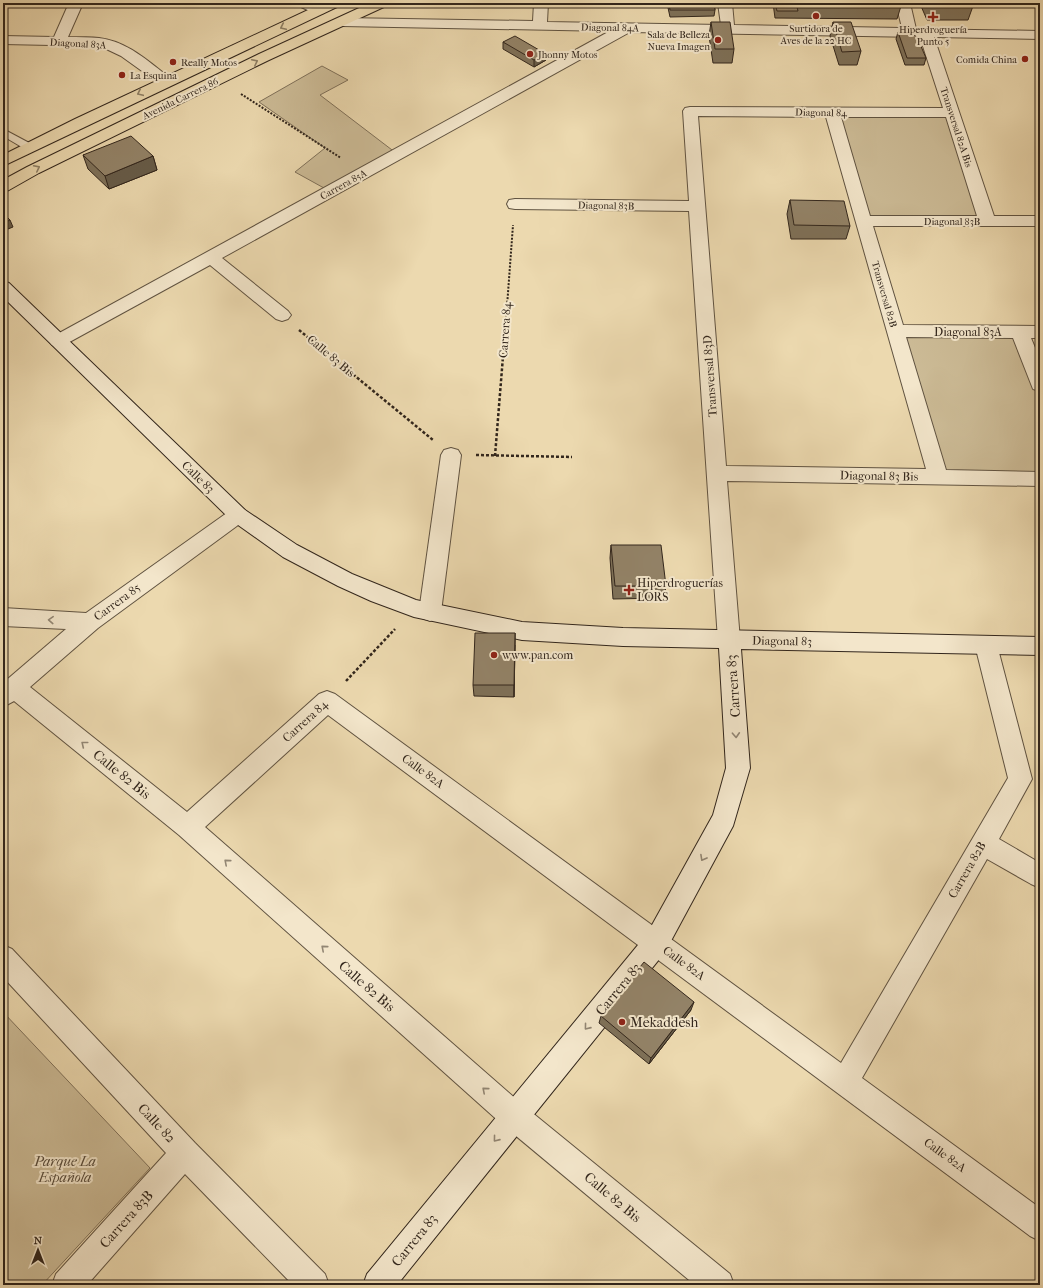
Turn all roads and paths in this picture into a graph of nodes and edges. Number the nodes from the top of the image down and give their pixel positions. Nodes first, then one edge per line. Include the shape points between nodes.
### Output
1 (76, 3) edge
2 (304, 3) edge
3 (334, 3) edge
4 (381, 3) edge
5 (541, 3) edge
6 (725, 3) edge
7 (902, 3) edge
8 (319, 10) junction
9 (369, 17) junction
10 (540, 26) junction
11 (627, 28) junction
12 (728, 29) junction
13 (910, 33) junction
14 (926, 33) junction
15 (1040, 35) edge
16 (3, 40) edge
17 (59, 41) junction
18 (165, 81) junction
19 (240, 94) dead end
20 (690, 111) joint
21 (832, 112) junction
22 (952, 113) junction
23 (3, 132) edge
24 (29, 148) junction
25 (3, 161) edge
26 (363, 173) junction
27 (3, 187) edge
28 (515, 204) joint
29 (697, 206) junction
30 (864, 221) junction
31 (987, 221) junction
32 (1040, 221) edge
33 (211, 257) junction
34 (3, 287) edge
35 (282, 315) joint
36 (896, 332) junction
37 (1020, 332) junction
38 (1040, 332) edge
39 (58, 341) junction
40 (1040, 384) edge
41 (451, 455) junction
42 (496, 456) junction
43 (572, 457) dead end
44 (717, 473) junction
45 (938, 477) junction
46 (1040, 479) edge
47 (238, 515) junction
48 (422, 610) junction
49 (3, 617) edge
50 (90, 622) junction
51 (729, 640) junction
52 (986, 645) junction
53 (1040, 646) edge
54 (9, 692) edge
55 (327, 701) junction
56 (188, 827) junction
57 (983, 843) junction
58 (1040, 876) edge
59 (656, 943) junction
60 (3, 958) edge
61 (845, 1082) junction
62 (514, 1116) junction
63 (185, 1153) junction
64 (1040, 1226) edge
65 (67, 1285) edge
66 (314, 1285) edge
67 (378, 1285) edge
68 (719, 1285) edge

1 - 17 street
2 - 8 street
3 - 8 main road, Avenida Carrera 86
4 - 9 main road, Avenida Carrera 86
5 - 10 street
6 - 12 street
7 - 13 street
8 -> 18 main road, Avenida Carrera 86
9 - 10 street, Diagonal 84A
27 -> 9 main road, Avenida Carrera 86 via 264,58 342,22
10 - 11 street, Diagonal 84A
11 - 12 street, Diagonal 84A
11 - 26 street, Carrera 85A
12 - 13 street, Diagonal 84A
13 - 14 street, Diagonal 84A
14 - 15 street, Diagonal 84A
14 - 22 street, Transversal 82A Bis
16 - 17 street, Diagonal 83A
17 - 18 street, Diagonal 83A via 112,44
18 -> 24 main road, Avenida Carrera 86
19 - 26 path
20 - 21 street, Diagonal 84
20 - 29 street, Transversal 83D
21 - 22 street, Diagonal 84
21 - 30 street, Transversal 82B
22 - 31 street, Transversal 82A Bis
23 - 24 lane
24 - 25 main road, Avenida Carrera 86
26 - 33 street, Carrera 85A
28 - 29 street, Diagonal 83B
28 - 42 path, Carrera 84
29 - 44 street, Transversal 83D
30 - 31 street, Diagonal 83B
30 - 36 street, Transversal 82B
31 - 32 street, Diagonal 83B
33 - 35 street
33 - 39 street, Carrera 85A
34 - 39 street, Calle 83
35 - 41 path, Calle 83 Bis
36 - 37 street, Diagonal 83A
36 - 45 street, Transversal 82B
37 - 38 street, Diagonal 83A
37 - 40 street
39 - 47 street, Calle 83
41 - 42 path
41 - 48 street
42 - 43 path
44 - 45 street, Diagonal 83 Bis
44 - 51 street, Transversal 83D
45 - 46 street, Diagonal 83 Bis
47 - 48 street, Calle 83 via 290,551 345,580
47 - 50 street, Carrera 85
48 - 51 street, Diagonal 83 via 522,631
48 - 55 path, Carrera 84
50 -> 49 street
50 - 54 street, Carrera 85
51 - 52 street, Diagonal 83
51 -> 59 street, Carrera 83 via 738,768 724,818
52 - 53 street, Diagonal 83
52 - 57 street, Carrera 82B via 1020,779
56 -> 54 street, Calle 82 Bis
55 - 56 street, Carrera 84
55 - 59 street, Calle 82A
62 -> 56 street, Calle 82 Bis
57 - 58 street
57 - 61 street, Carrera 82B
59 - 61 street, Calle 82A
59 -> 62 street, Carrera 83
60 - 63 street, Calle 82
61 - 64 street, Calle 82A
62 -> 67 street, Carrera 83
62 - 68 street, Calle 82 Bis
63 - 65 street, Carrera 83B
63 - 66 street, Calle 82

